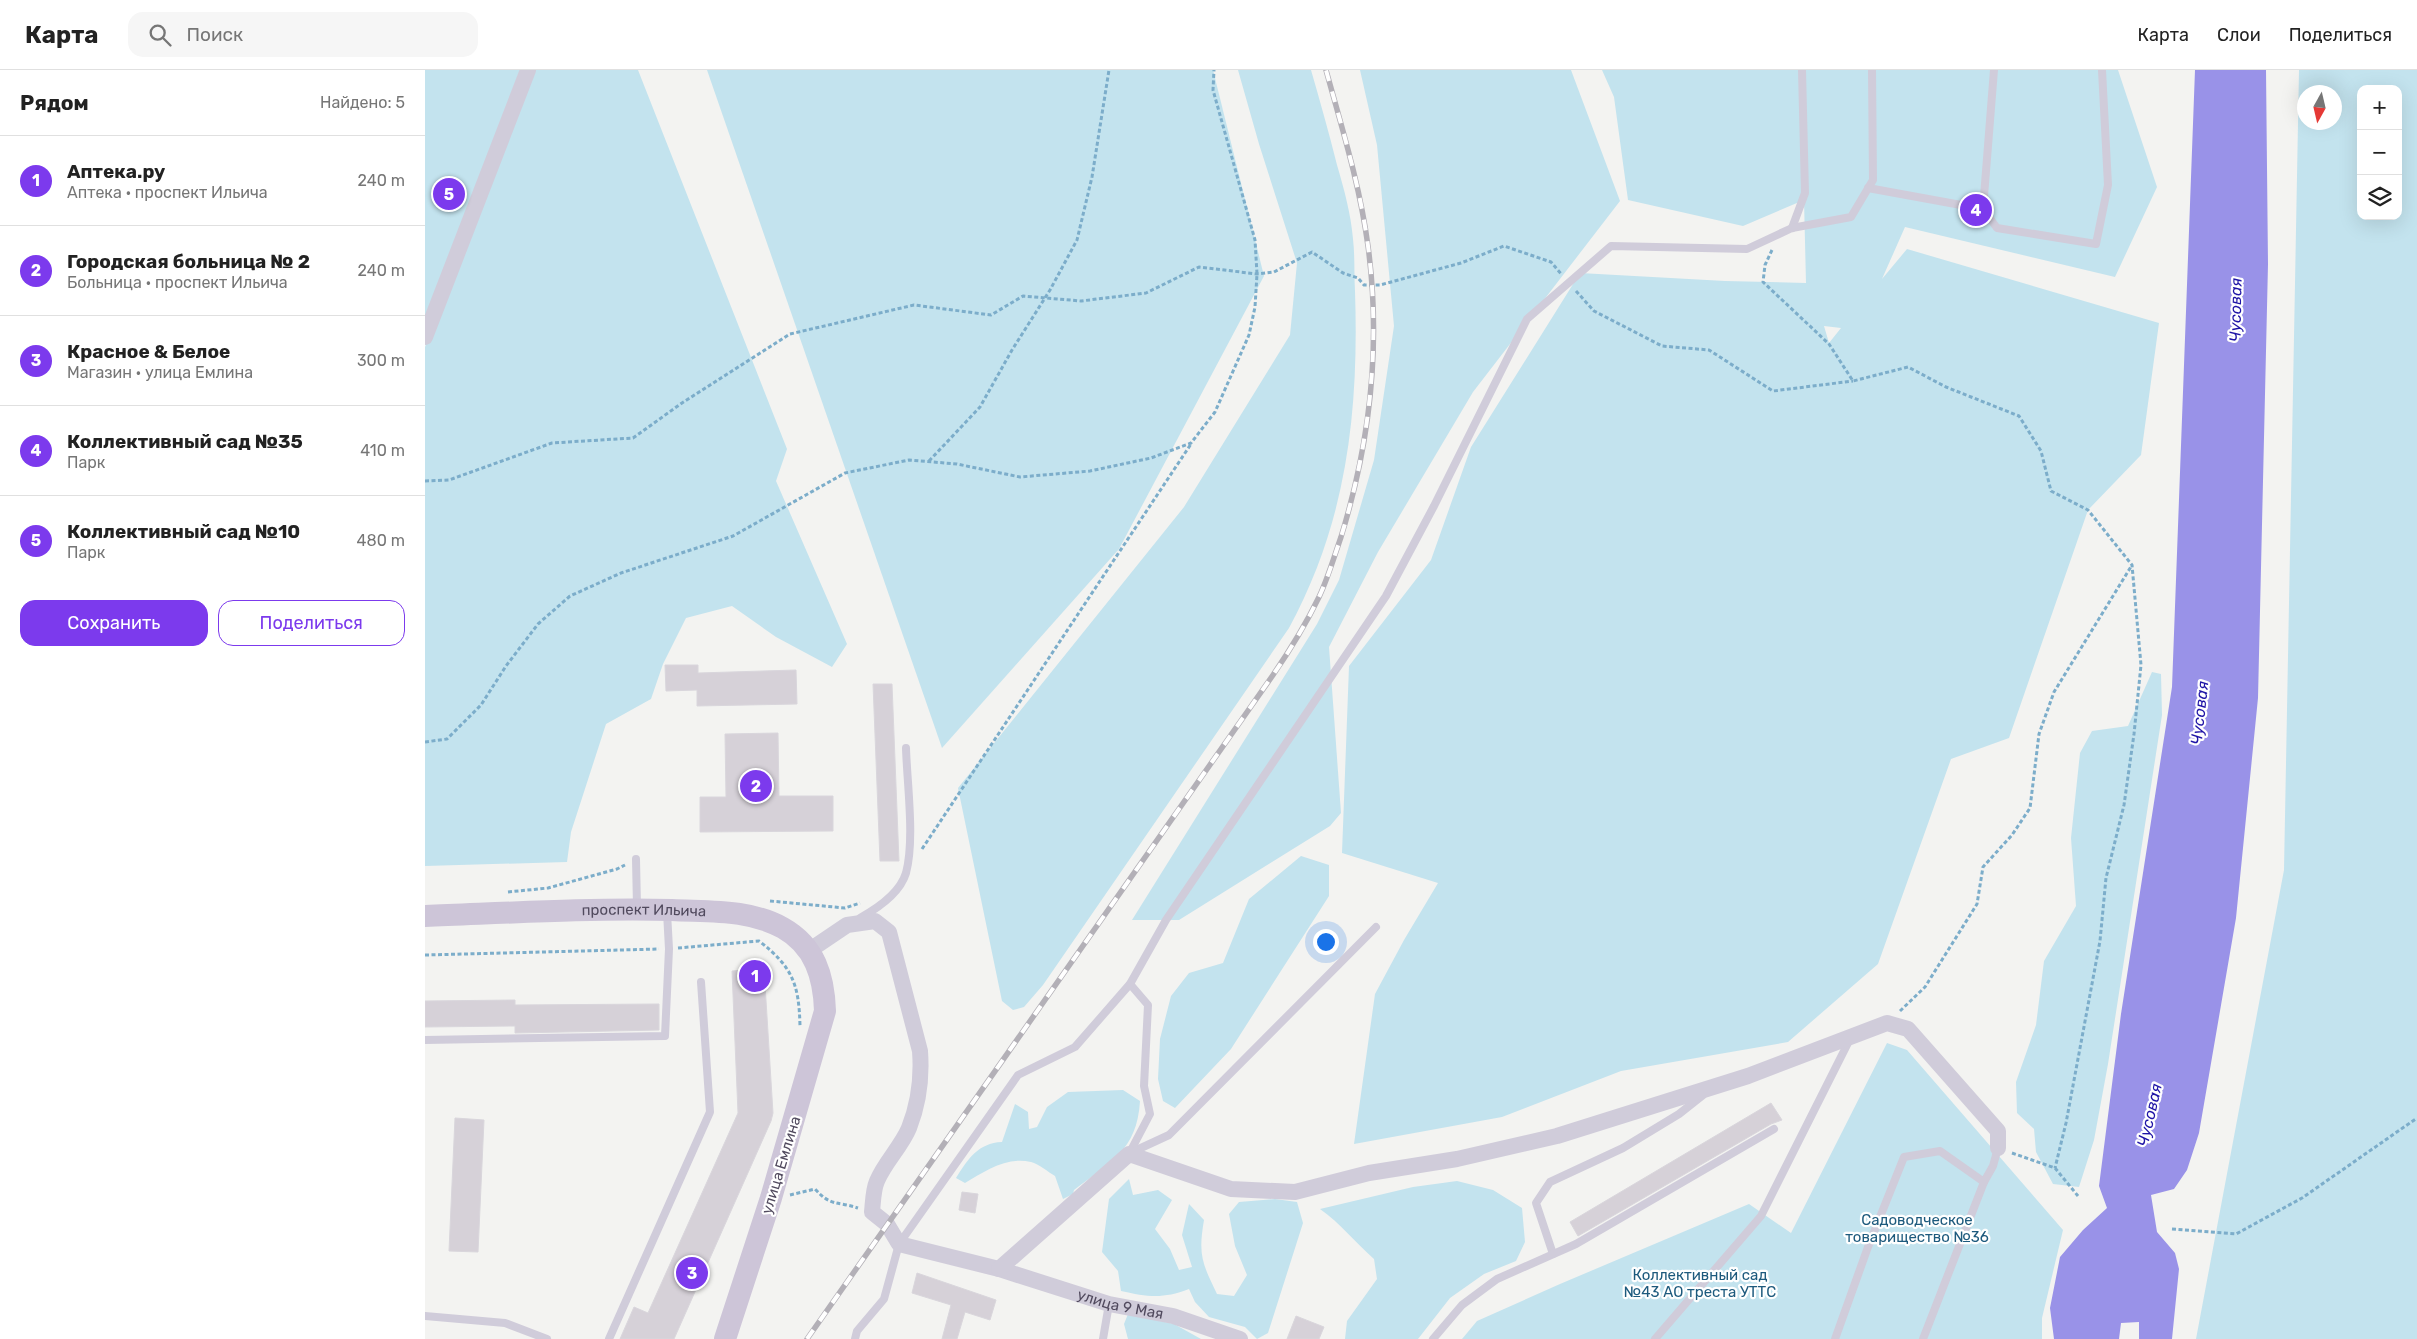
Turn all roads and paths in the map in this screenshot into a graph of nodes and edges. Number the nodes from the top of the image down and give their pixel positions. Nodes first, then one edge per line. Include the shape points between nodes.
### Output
1 (528, 70) edge
2 (1109, 70) edge
3 (1214, 70) edge
4 (1802, 70) edge
5 (1872, 70) edge
6 (1994, 70) edge
7 (2102, 70) edge
8 (1868, 188) junction
9 (1983, 209) junction
10 (1792, 228) junction
11 (1257, 274) junction
12 (1569, 282) junction
13 (1045, 298) junction
14 (425, 337) edge
15 (1853, 381) junction
16 (1191, 443) junction
17 (929, 461) junction
18 (425, 481) edge
19 (2133, 565) junction
20 (425, 742) edge
21 (906, 748) dead end
22 (921, 850) dead end
23 (636, 859) joint
24 (502, 892) dead end
25 (767, 900) dead end
26 (863, 902) dead end
27 (637, 909) junction
28 (667, 910) junction
29 (425, 916) edge
30 (847, 925) junction
31 (1376, 927) dead end
32 (669, 949) junction
33 (809, 950) junction
34 (425, 955) edge
35 (701, 982) dead end
36 (1130, 984) junction
37 (824, 989) joint
38 (1887, 1023) junction
39 (800, 1034) dead end
40 (1851, 1037) junction
41 (425, 1040) edge
42 (1714, 1086) junction
43 (2417, 1118) edge
44 (1774, 1129) dead end
45 (1998, 1148) junction
46 (1129, 1154) junction
47 (2055, 1168) junction
48 (1984, 1182) junction
49 (791, 1195) dead end
50 (2078, 1196) dead end
51 (872, 1212) junction
52 (2172, 1229) dead end
53 (899, 1244) junction
54 (1553, 1254) junction
55 (999, 1270) junction
56 (1109, 1304) junction
57 (425, 1316) edge
58 (547, 1339) edge
59 (609, 1339) edge
60 (725, 1339) edge
61 (855, 1339) edge
62 (1103, 1339) edge
63 (1240, 1339) edge
64 (1433, 1339) edge
65 (1655, 1339) edge
66 (1835, 1339) edge
67 (1923, 1339) edge

1 - 14 street
2 - 13 path via 1094,167 1077,240
3 - 11 path via 1213,90 1255,240
4 - 10 lane via 1805,193
5 - 8 lane via 1873,180
6 - 9 lane
7 - 9 lane via 2108,185 2096,244 1997,228
8 - 9 lane
8 - 10 lane via 1851,217
10 - 12 lane via 1747,248 1611,246
10 - 15 path via 1774,246 1765,265 1763,282 1829,344
11 - 12 path via 1274,272 1312,252 1358,278 1364,285 1380,285 1461,263 1505,246 1551,262
11 - 13 path via 1199,267 1146,292 1081,301
11 - 16 path via 1249,335 1215,412
12 - 15 path via 1594,311 1662,346 1709,350 1773,391
12 - 36 lane via 1527,319 1386,596 1166,920
13 - 17 path via 980,407
13 - 18 path via 1023,296 991,316 914,305 790,334 633,438 552,444 449,480
15 - 19 path via 1908,367 1946,387 2019,416 2041,451 2051,491 2088,510
16 - 17 path via 1151,458 1090,471 1020,477
16 - 22 path
17 - 20 path via 909,460 845,473 733,536 621,573 570,596 538,624 481,705 447,739
19 - 38 path via 2054,692 2039,734 2030,808 2012,835 1983,867 1977,904 1925,987
19 - 47 path via 2141,665 2134,734 2124,805 2105,878 2100,941
21 - 30 lane via 909,842 906,874 890,899
23 - 24 path via 617,869 548,888
23 - 27 lane
25 - 26 path via 845,908
27 - 28 street, проспект Ильича
27 - 29 street, проспект Ильича
28 - 32 lane
28 - 33 street, проспект Ильича via 732,912 755,917 784,929
30 - 33 street
30 - 51 street via 875,921 889,932 920,1051 919,1094 909,1129 876,1182
31 - 46 lane via 1169,1135
32 - 34 path
32 - 39 path via 759,941 779,956 791,975 799,1005
32 - 41 lane via 665,1036
33 - 37 street, проспект Ильича via 819,968
35 - 59 lane via 710,1112
36 - 46 lane via 1148,1005 1144,1086 1150,1114
36 - 53 lane via 1075,1047 1018,1075
37 - 60 street, улица Емлина via 825,1011 819,1039
38 - 40 street
38 - 45 street via 1908,1029 1998,1130
40 - 42 street
40 - 65 lane via 1761,1216
42 - 46 street via 1557,1136 1369,1173 1295,1192 1231,1189
42 - 54 lane via 1679,1114 1623,1148 1550,1182 1536,1204
43 - 52 path via 2303,1198 2236,1234
44 - 54 lane via 1576,1244
45 - 47 path
45 - 48 lane
46 - 55 street
47 - 50 path
48 - 66 lane via 1940,1150 1904,1157
48 - 67 lane
49 - 51 path via 815,1190 832,1204
51 - 53 street via 887,1224
53 - 55 street, улица 9 Мая
53 - 61 lane via 884,1299 857,1331
54 - 64 lane via 1497,1279 1462,1304
55 - 56 street, улица 9 Мая
56 - 62 lane
56 - 63 street, улица 9 Мая via 1173,1316
57 - 58 lane via 505,1323

